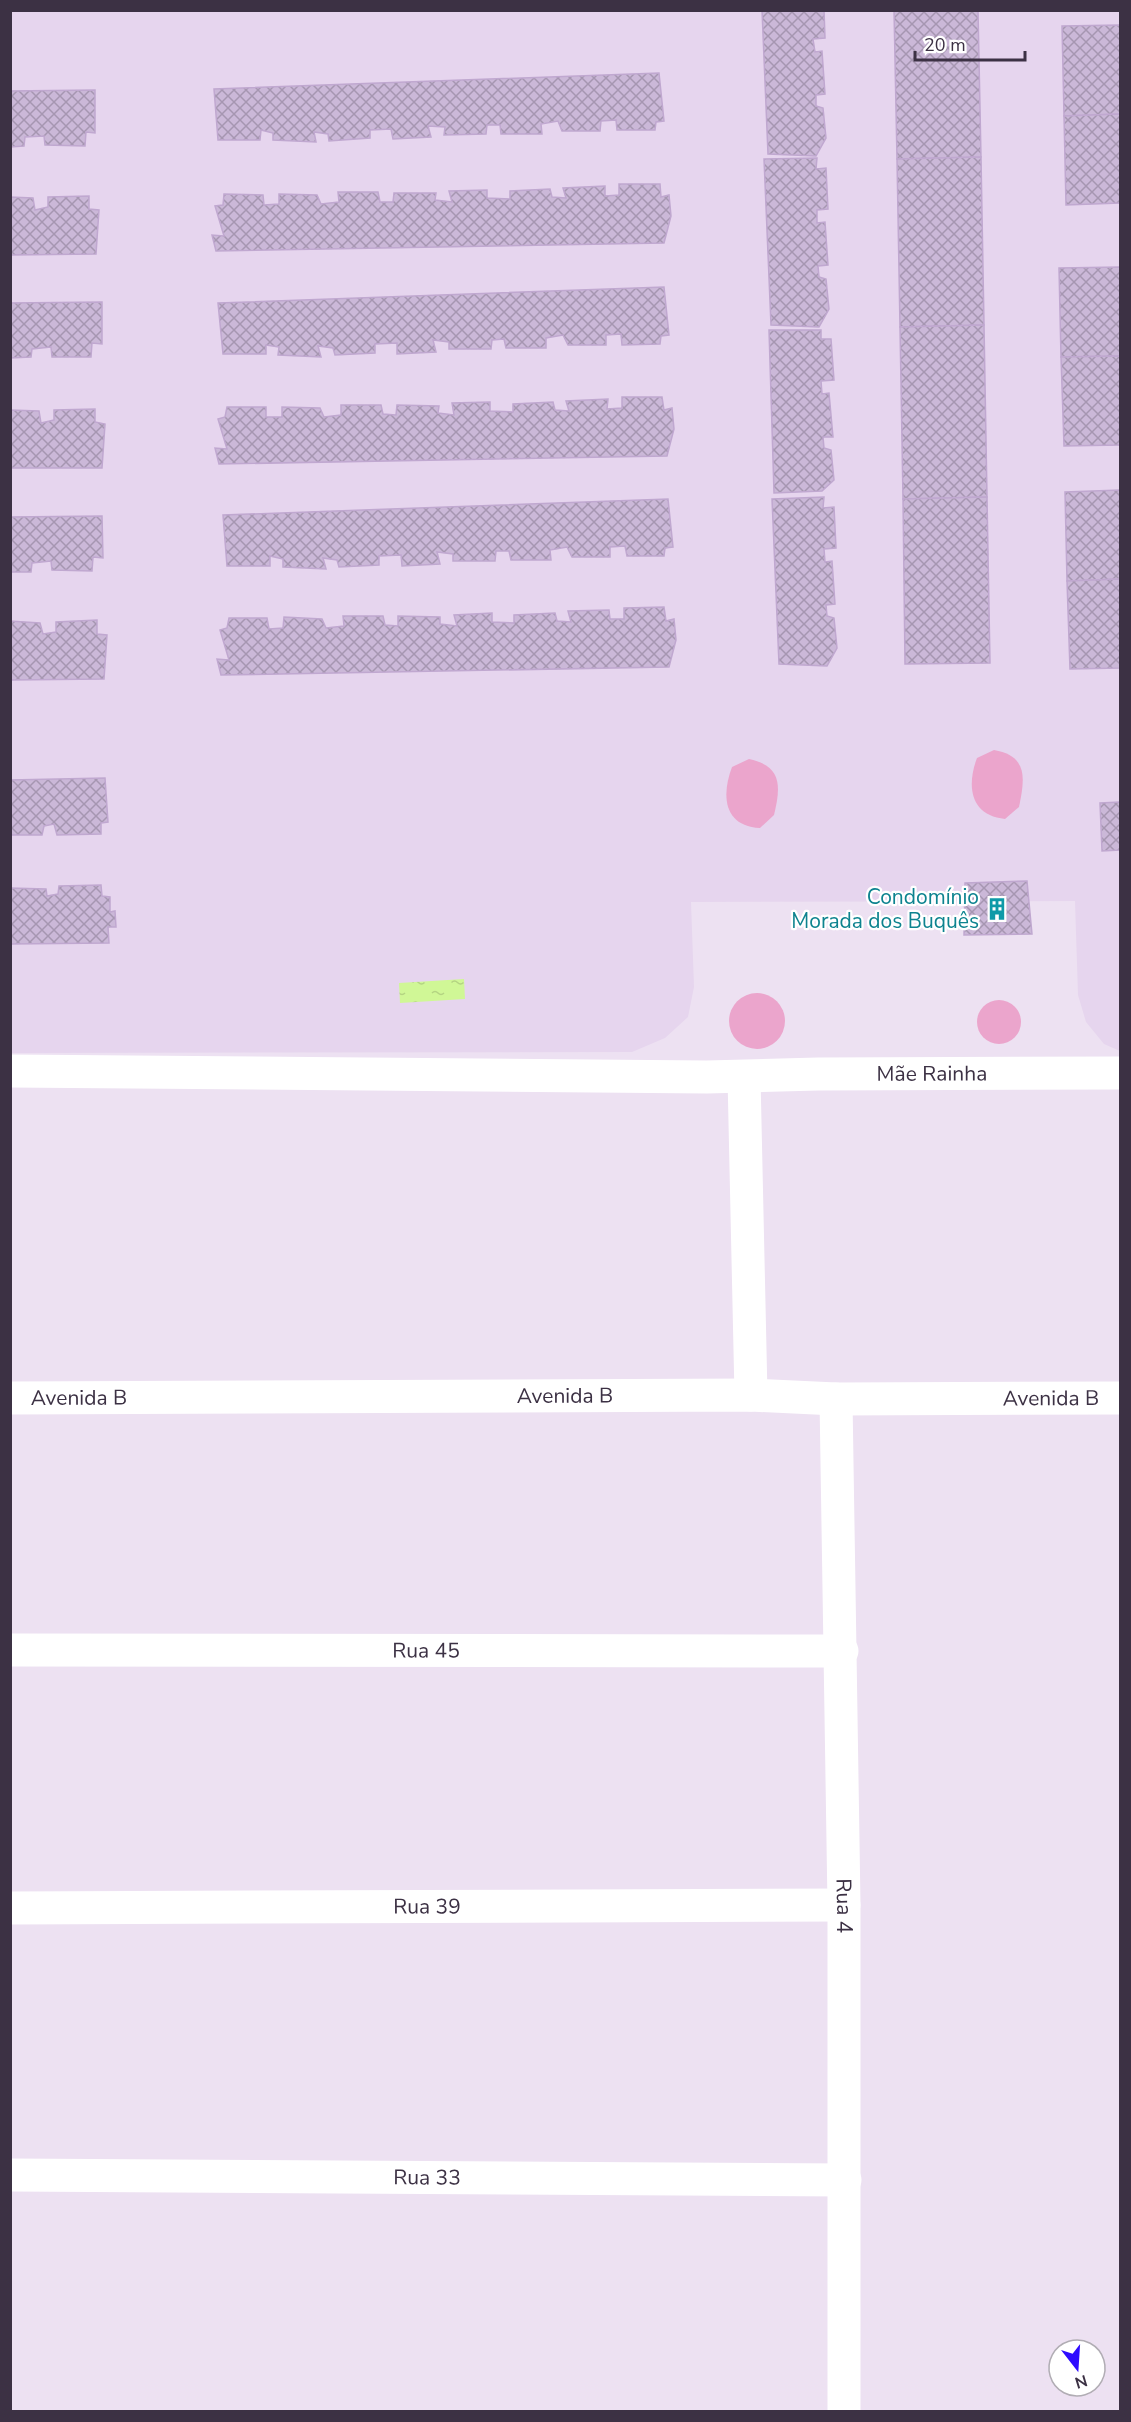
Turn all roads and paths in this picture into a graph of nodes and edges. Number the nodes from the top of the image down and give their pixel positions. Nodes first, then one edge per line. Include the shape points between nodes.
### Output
1 (10, 1071) edge
2 (1120, 1073) edge
3 (744, 1077) junction
4 (751, 1395) junction
5 (10, 1398) edge
6 (1120, 1398) edge
7 (836, 1399) junction
8 (10, 1650) edge
9 (842, 1651) junction
10 (844, 1905) junction
11 (10, 1908) edge
12 (10, 2175) edge
13 (845, 2180) junction
14 (844, 2412) edge

1 - 3 street, Mãe Rainha
2 - 3 street, Mãe Rainha
3 - 4 street
4 - 5 street, Avenida B
4 - 7 street, Avenida B
6 - 7 street, Avenida B
7 - 9 street, Rua 4
8 - 9 street, Rua 45
9 - 10 street, Rua 4
10 - 11 street, Rua 39
10 - 13 street, Rua 4
12 - 13 street, Rua 33
13 - 14 street, Rua 4

